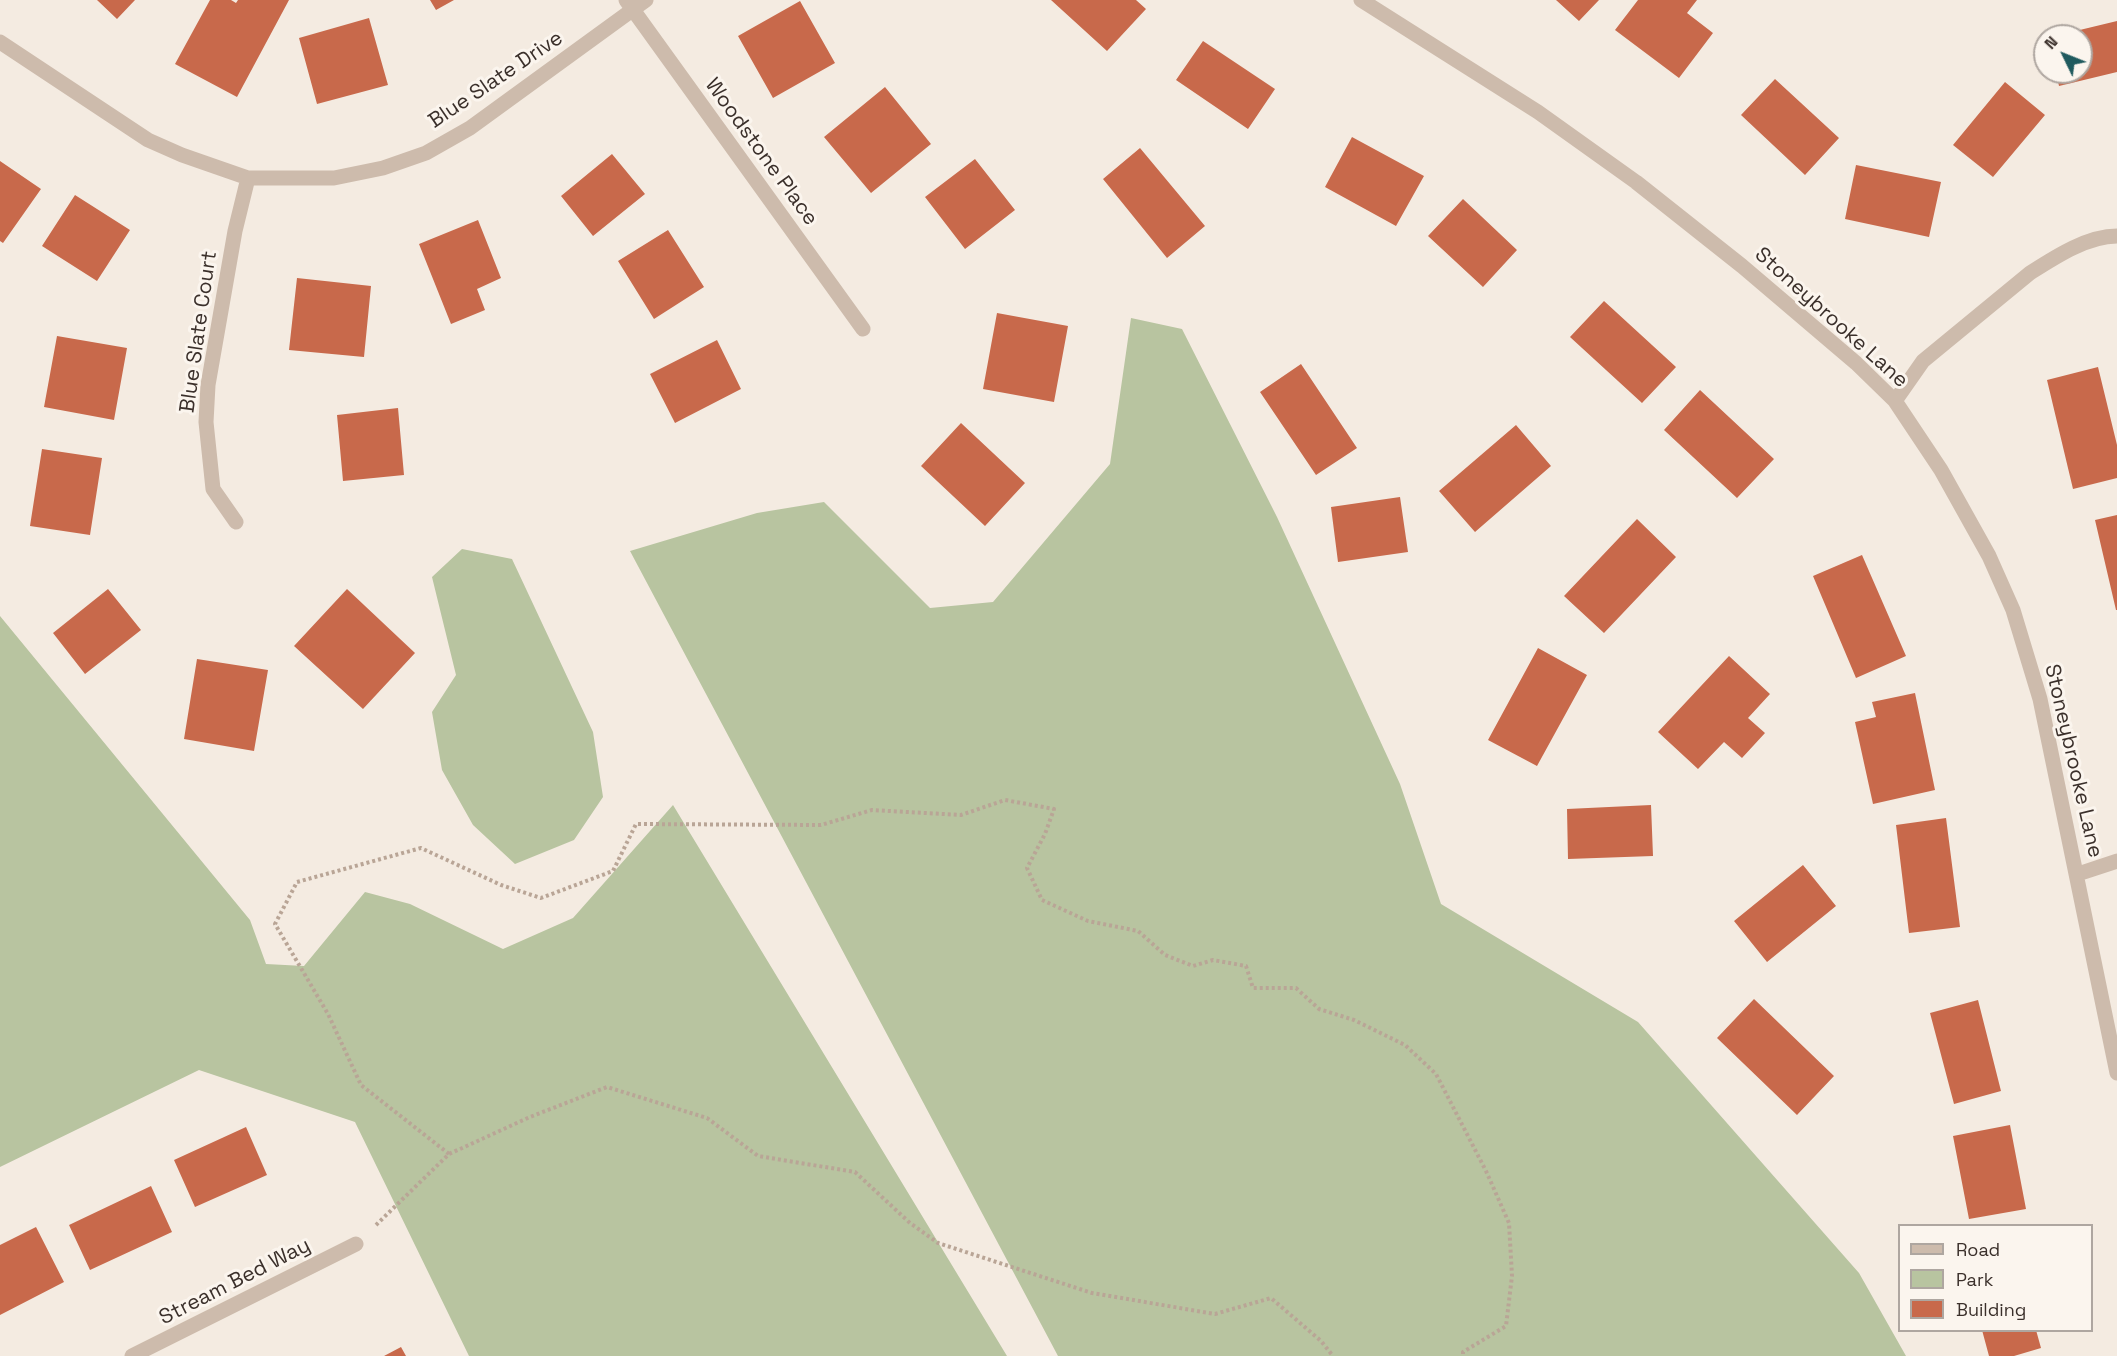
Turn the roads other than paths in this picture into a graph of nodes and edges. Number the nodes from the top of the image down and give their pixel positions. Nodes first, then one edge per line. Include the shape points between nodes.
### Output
1 (646, 0) edge
2 (1361, 0) edge
3 (630, 5) edge
4 (0, 42) edge
5 (248, 178) junction
6 (2117, 236) edge
7 (863, 329) dead end
8 (1895, 401) junction
9 (236, 522) dead end
10 (2117, 861) edge
11 (2078, 874) junction
12 (2117, 1073) edge
13 (356, 1244) road end
14 (132, 1356) edge

1 - 3 street, Blue Slate Drive
2 - 8 street, Stoneybrooke Lane via 1538,112 1636,182 1750,273
3 - 5 street, Blue Slate Drive via 470,128 426,153 383,168 334,178
3 - 7 street, Woodstone Place
4 - 5 street, Blue Slate Drive via 148,140
5 - 9 street, Blue Slate Court via 208,385 206,422 213,489
6 - 8 street via 2102,236 2030,273 1923,361
8 - 11 street, Stoneybrooke Lane via 1989,556 2013,610 2040,699
10 - 11 street
11 - 12 street, Stoneybrooke Lane
13 - 14 street, Stream Bed Way

